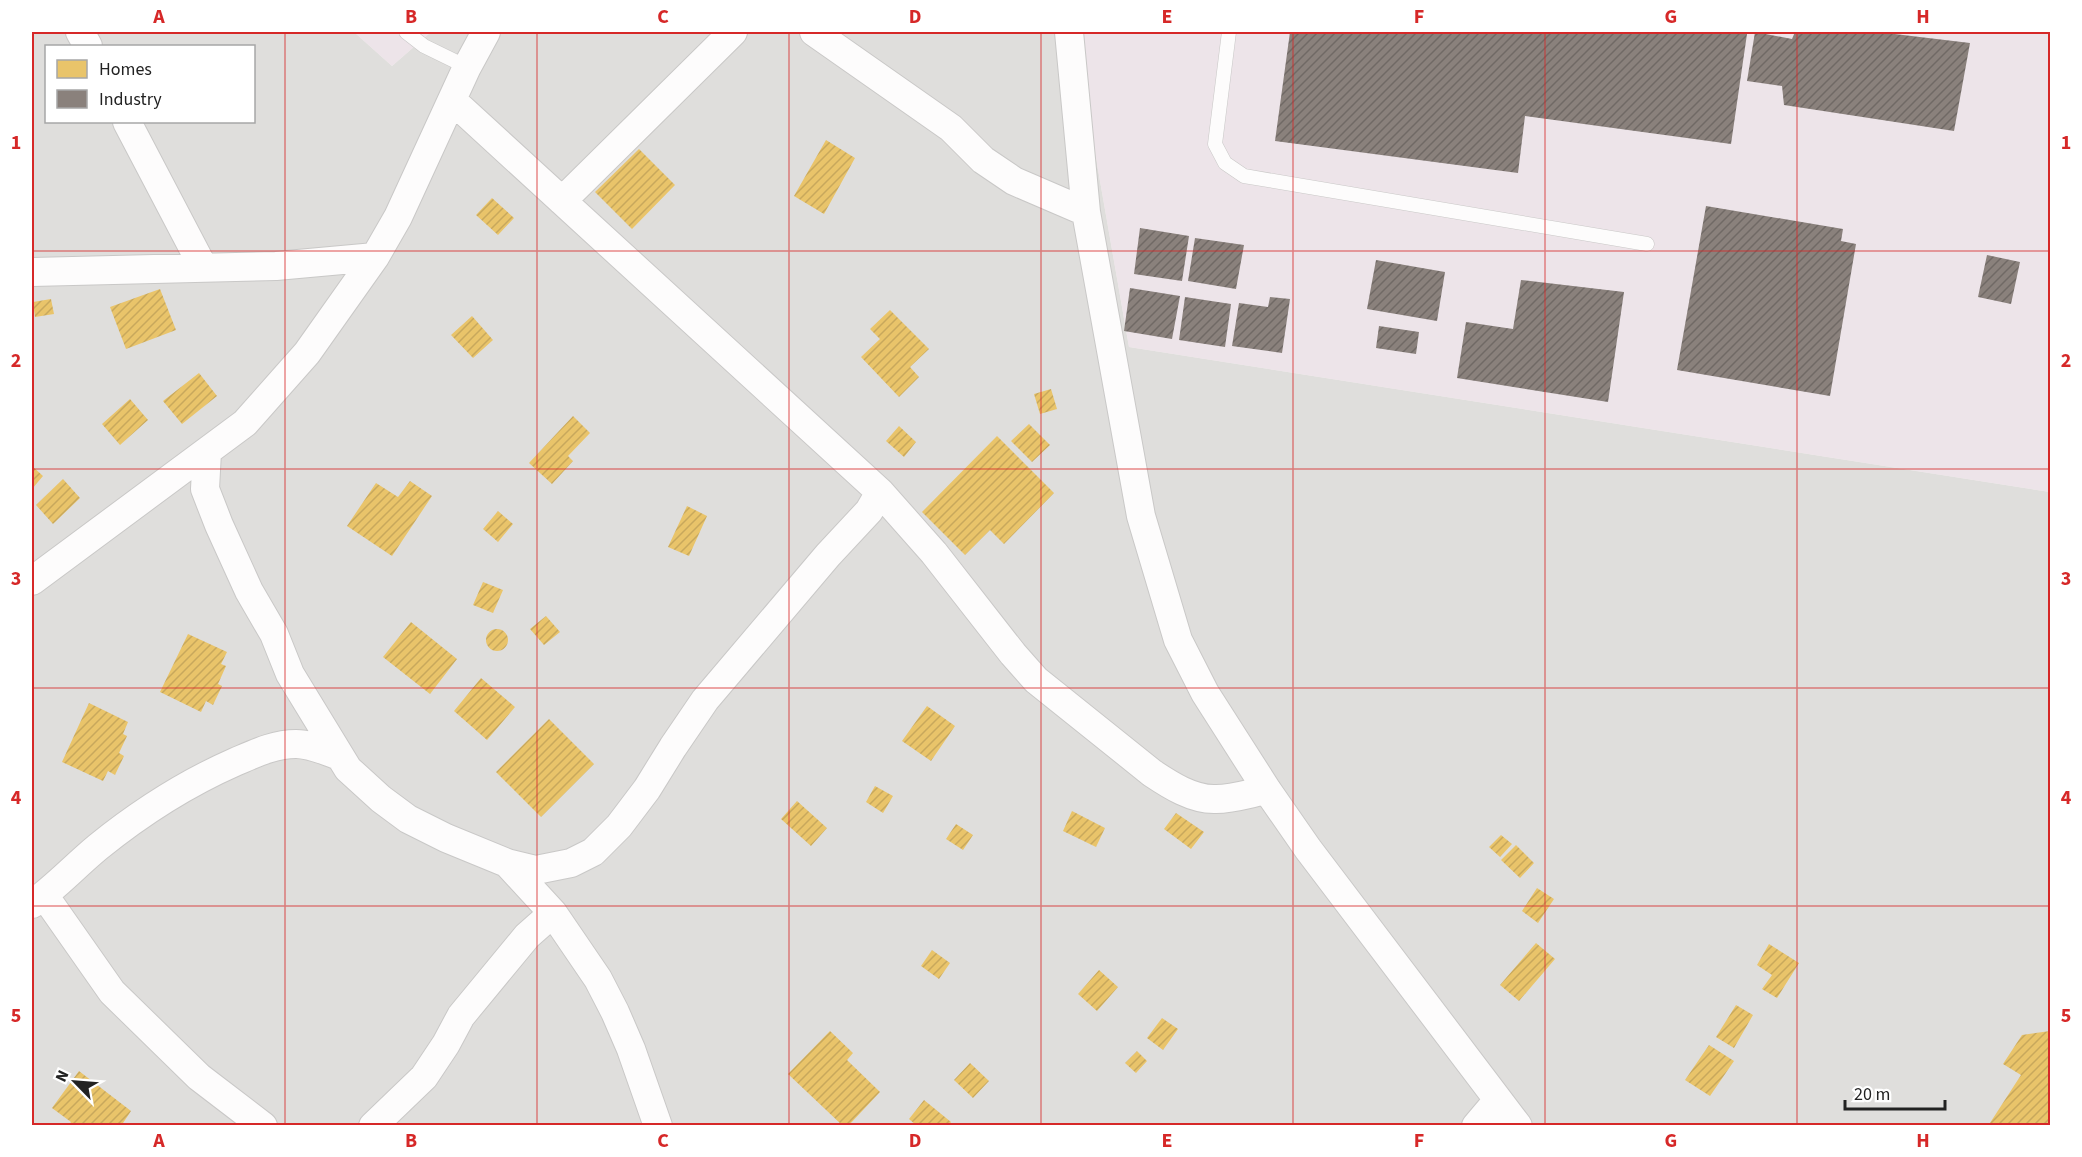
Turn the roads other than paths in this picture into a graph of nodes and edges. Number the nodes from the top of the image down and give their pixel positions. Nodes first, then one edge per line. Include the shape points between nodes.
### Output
1 (406, 32) edge
2 (486, 32) edge
3 (733, 32) edge
4 (814, 32) edge
5 (1069, 32) edge
6 (1229, 32) edge
7 (467, 67) junction
8 (453, 101) junction
9 (128, 123) edge
10 (562, 201) junction
11 (1086, 212) junction
12 (1647, 244) dead end
13 (375, 257) junction
14 (203, 267) junction
15 (32, 272) edge
16 (207, 452) junction
17 (880, 492) junction
18 (32, 581) edge
19 (340, 756) junction
20 (1268, 790) junction
21 (507, 863) junction
22 (38, 899) edge
23 (553, 913) junction
24 (1498, 1100) junction
25 (263, 1125) edge
26 (373, 1125) edge
27 (658, 1125) edge
28 (1476, 1125) edge
29 (1518, 1125) edge

1 - 7 lane via 424,46
2 - 7 street
3 - 10 street
4 - 11 street via 951,128 983,160 1014,181
5 - 11 street
6 - 12 lane via 1215,144 1225,163 1244,176
7 - 8 street
8 - 10 street
8 - 13 street
9 - 14 street
10 - 17 street
11 - 20 street via 1141,516 1158,577 1183,649 1206,693
13 - 14 street via 276,266
13 - 16 street via 307,353 245,423
14 - 15 street
16 - 18 street
16 - 19 street via 206,489 219,525 290,674
17 - 20 street via 1036,680 1152,773 1171,786 1215,799
17 - 21 street via 869,511 705,700 620,826 593,852 571,863 536,870
19 - 21 street via 348,769 408,819
19 - 22 street via 312,746 283,744 197,779 98,847
20 - 24 street via 1308,849
21 - 23 street
22 - 25 street via 112,992 199,1077
23 - 26 street via 527,936 461,1016 423,1077
23 - 27 street via 598,979 615,1012
24 - 28 street
24 - 29 street

